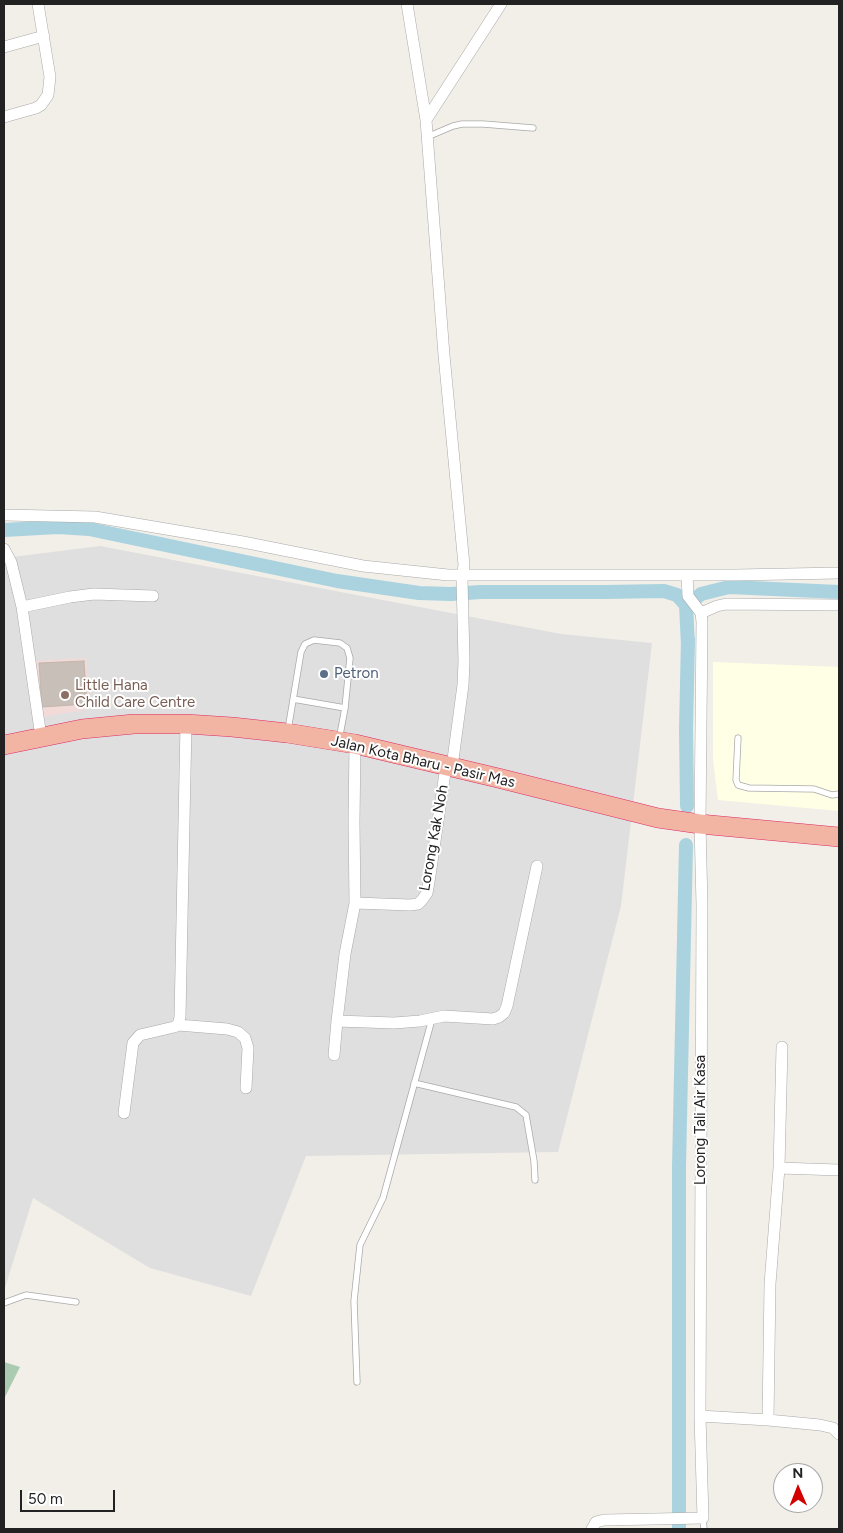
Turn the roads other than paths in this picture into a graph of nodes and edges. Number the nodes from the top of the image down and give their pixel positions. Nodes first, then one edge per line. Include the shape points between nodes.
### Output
1 (38, 4) edge
2 (407, 4) edge
3 (501, 4) edge
4 (44, 36) junction
5 (4, 47) edge
6 (4, 117) edge
7 (426, 120) junction
8 (533, 128) dead end
9 (427, 137) junction
10 (4, 515) edge
11 (4, 549) edge
12 (839, 573) edge
13 (686, 578) junction
14 (462, 579) junction
15 (153, 596) dead end
16 (839, 605) edge
17 (22, 607) junction
18 (701, 613) junction
19 (293, 699) junction
20 (345, 708) junction
21 (186, 724) junction
22 (287, 733) junction
23 (41, 737) junction
24 (738, 738) dead end
25 (347, 743) junction
26 (4, 745) edge
27 (449, 766) junction
28 (839, 794) edge
29 (700, 824) junction
30 (839, 837) edge
31 (538, 866) dead end
32 (355, 903) junction
33 (432, 1017) junction
34 (337, 1021) junction
35 (178, 1025) junction
36 (782, 1047) dead end
37 (334, 1055) dead end
38 (414, 1083) junction
39 (246, 1088) dead end
40 (124, 1113) dead end
41 (779, 1168) junction
42 (839, 1170) edge
43 (534, 1180) dead end
44 (76, 1302) dead end
45 (4, 1303) edge
46 (357, 1382) dead end
47 (700, 1416) junction
48 (768, 1420) junction
49 (839, 1434) edge
50 (700, 1522) edge
51 (592, 1529) edge

1 - 4 street
2 - 7 street
3 - 7 street
4 - 5 street
4 - 6 street via 50,77 48,95 36,108
7 - 9 street
8 - 9 lane via 462,124
9 - 14 street via 464,564
10 - 14 street via 95,517 363,566
11 - 17 street via 11,562
12 - 13 street
13 - 14 street
13 - 18 street via 688,596
14 - 27 street via 464,661 458,728
15 - 17 street via 94,594
16 - 18 street via 726,604
17 - 23 street
18 - 29 street, Lorong Tali Air Kasa
19 - 20 lane
19 - 20 lane via 305,644 314,640 340,643 347,648 350,658
19 - 22 lane
20 - 25 lane
21 - 22 highway, Jalan Kota Bharu - Pasir Mas
21 - 23 highway, Jalan Kota Bharu - Pasir Mas via 134,724
21 - 35 street
22 - 25 highway, Jalan Kota Bharu - Pasir Mas
23 - 26 highway, Jalan Kota Bharu - Pasir Mas
24 - 28 lane via 738,785 814,789
25 - 27 highway, Jalan Kota Bharu - Pasir Mas
25 - 32 street via 354,822
27 - 29 highway, Jalan Kota Bharu - Pasir Mas via 616,809
27 - 32 street, Lorong Kak Noh via 429,882 422,900 410,905
29 - 30 highway, Jalan Kota Bharu - Pasir Mas
29 - 47 street, Lorong Tali Air Kasa
31 - 33 street via 504,1013 493,1019
32 - 34 street
33 - 34 street via 394,1023
33 - 38 lane
34 - 37 street
35 - 39 street via 228,1029 245,1038 248,1048
35 - 40 street via 140,1035 133,1043
36 - 41 street
38 - 43 lane via 516,1107 526,1115
38 - 46 lane via 383,1198 360,1246 354,1301
41 - 42 street
41 - 48 street via 770,1284
44 - 45 lane via 26,1295
47 - 48 street
47 - 50 street, Lorong Tali Air Kasa
48 - 49 street via 820,1425 833,1428
50 - 51 street via 604,1520 596,1522

